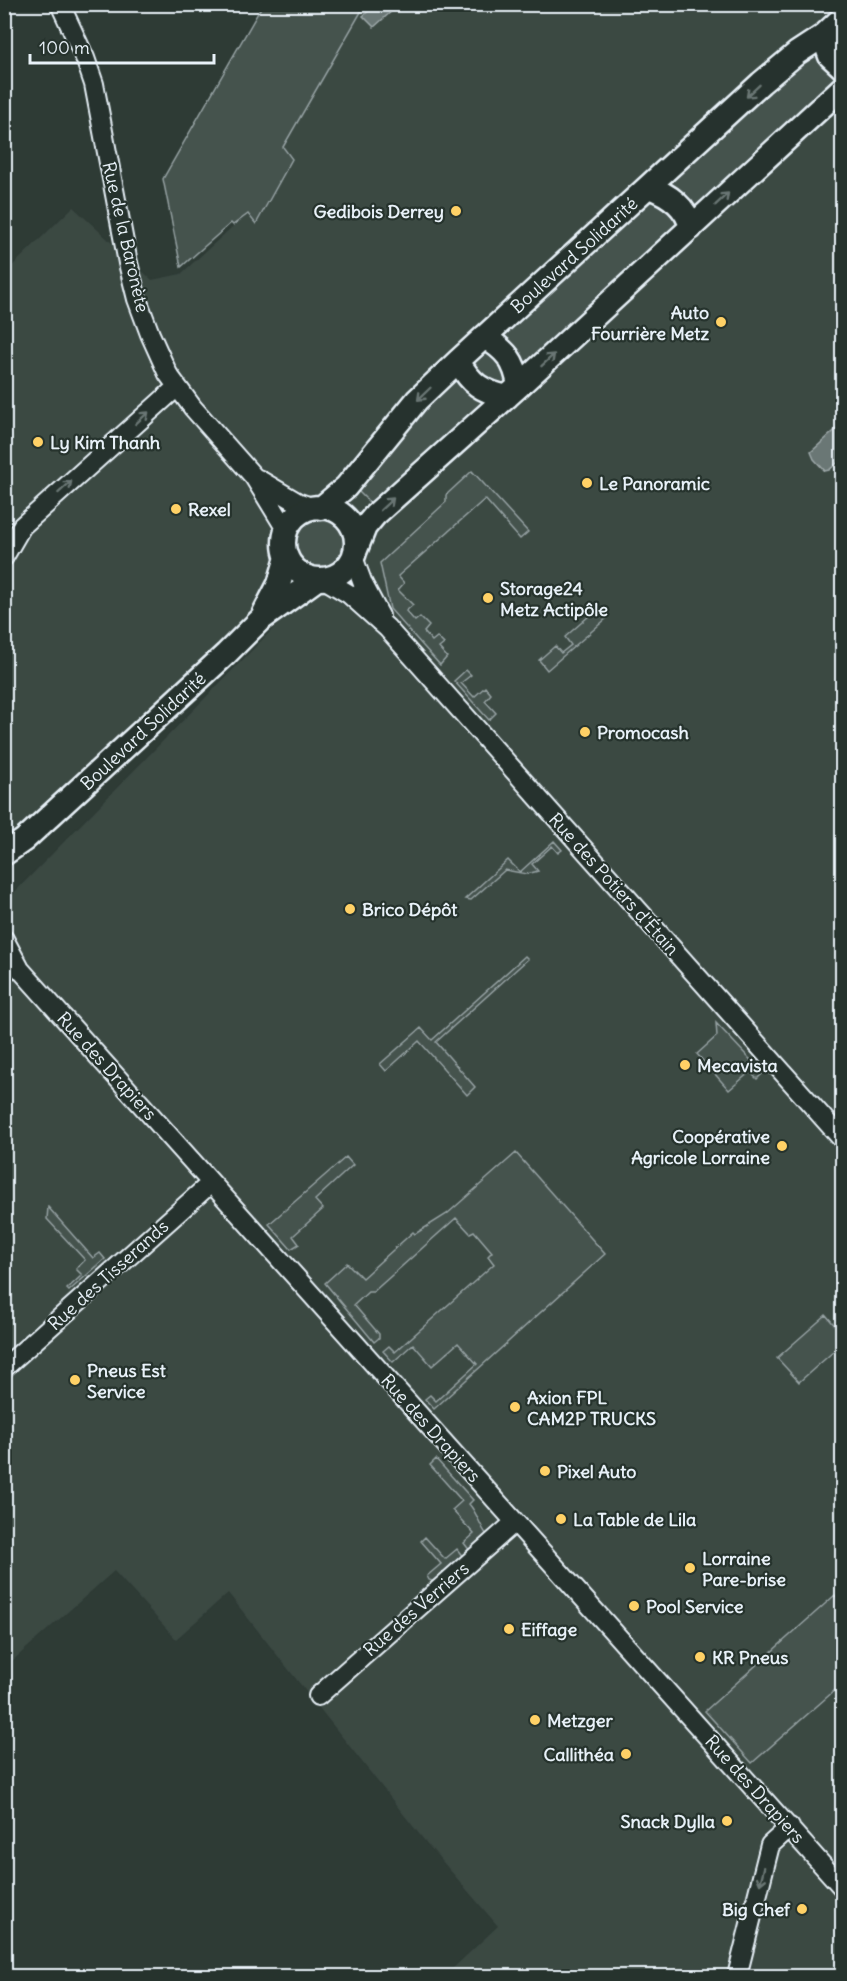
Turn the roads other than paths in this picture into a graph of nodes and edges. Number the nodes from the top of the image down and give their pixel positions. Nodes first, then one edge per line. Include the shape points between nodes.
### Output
1 (60, 4) edge
2 (835, 29) edge
3 (843, 67) edge
4 (843, 88) edge
5 (649, 187) junction
6 (691, 228) junction
7 (484, 337) junction
8 (458, 361) junction
9 (177, 387) junction
10 (513, 392) junction
11 (254, 477) junction
12 (317, 508) junction
13 (287, 531) junction
14 (354, 554) junction
15 (4, 557) edge
16 (287, 557) junction
17 (321, 579) junction
18 (260, 620) junction
19 (387, 628) junction
20 (24, 840) junction
21 (4, 854) edge
22 (4, 872) edge
23 (4, 939) edge
24 (12, 963) edge
25 (843, 1140) edge
26 (211, 1183) junction
27 (4, 1368) edge
28 (514, 1522) junction
29 (318, 1696) dead end
30 (790, 1827) junction
31 (843, 1887) edge
32 (737, 1977) edge

1 - 9 street, Rue de la Baronète via 94,84 137,299 161,361
2 - 3 main road via 830,56
2 -> 5 main road, Boulevard Solidarité via 797,53 761,83
6 -> 4 main road
5 - 6 main road via 663,192 678,205
5 - 7 main road, Boulevard Solidarité
10 -> 6 main road
7 - 8 main road, Boulevard Solidarité
7 - 10 main road via 501,347 512,361 517,373
8 - 10 main road via 481,389
8 -> 12 main road, Boulevard Solidarité via 417,400 346,487
9 - 11 street, Rue de la Baronète
15 -> 9 street via 22,526
14 -> 10 main road via 365,527 375,515
11 - 12 street, Rue de la Baronète via 297,502
11 - 13 street, Rue de la Baronète
12 - 13 main road via 300,514
12 - 14 main road via 333,510 348,521 356,538
13 - 16 main road
14 - 17 main road via 341,572
14 - 19 street, Rue des Potiers d'Étain via 363,584
16 - 17 main road via 303,575
16 - 18 main road, Boulevard Solidarité via 279,584
17 - 18 main road, Boulevard Solidarité
17 - 19 street, Rue des Potiers d'Étain via 349,594
18 - 20 main road, Boulevard Solidarité
19 - 25 street, Rue des Potiers d'Étain
20 - 21 main road, Boulevard Solidarité
20 - 22 main road, Boulevard Solidarité
23 - 24 street, Rue des Drapiers
24 - 26 street, Rue des Drapiers
26 - 27 street, Rue des Tisserands
26 - 28 street, Rue des Drapiers
28 - 29 street, Rue des Verriers
28 - 30 street, Rue des Drapiers
30 - 31 street, Rue des Drapiers
30 -> 32 street via 770,1845

